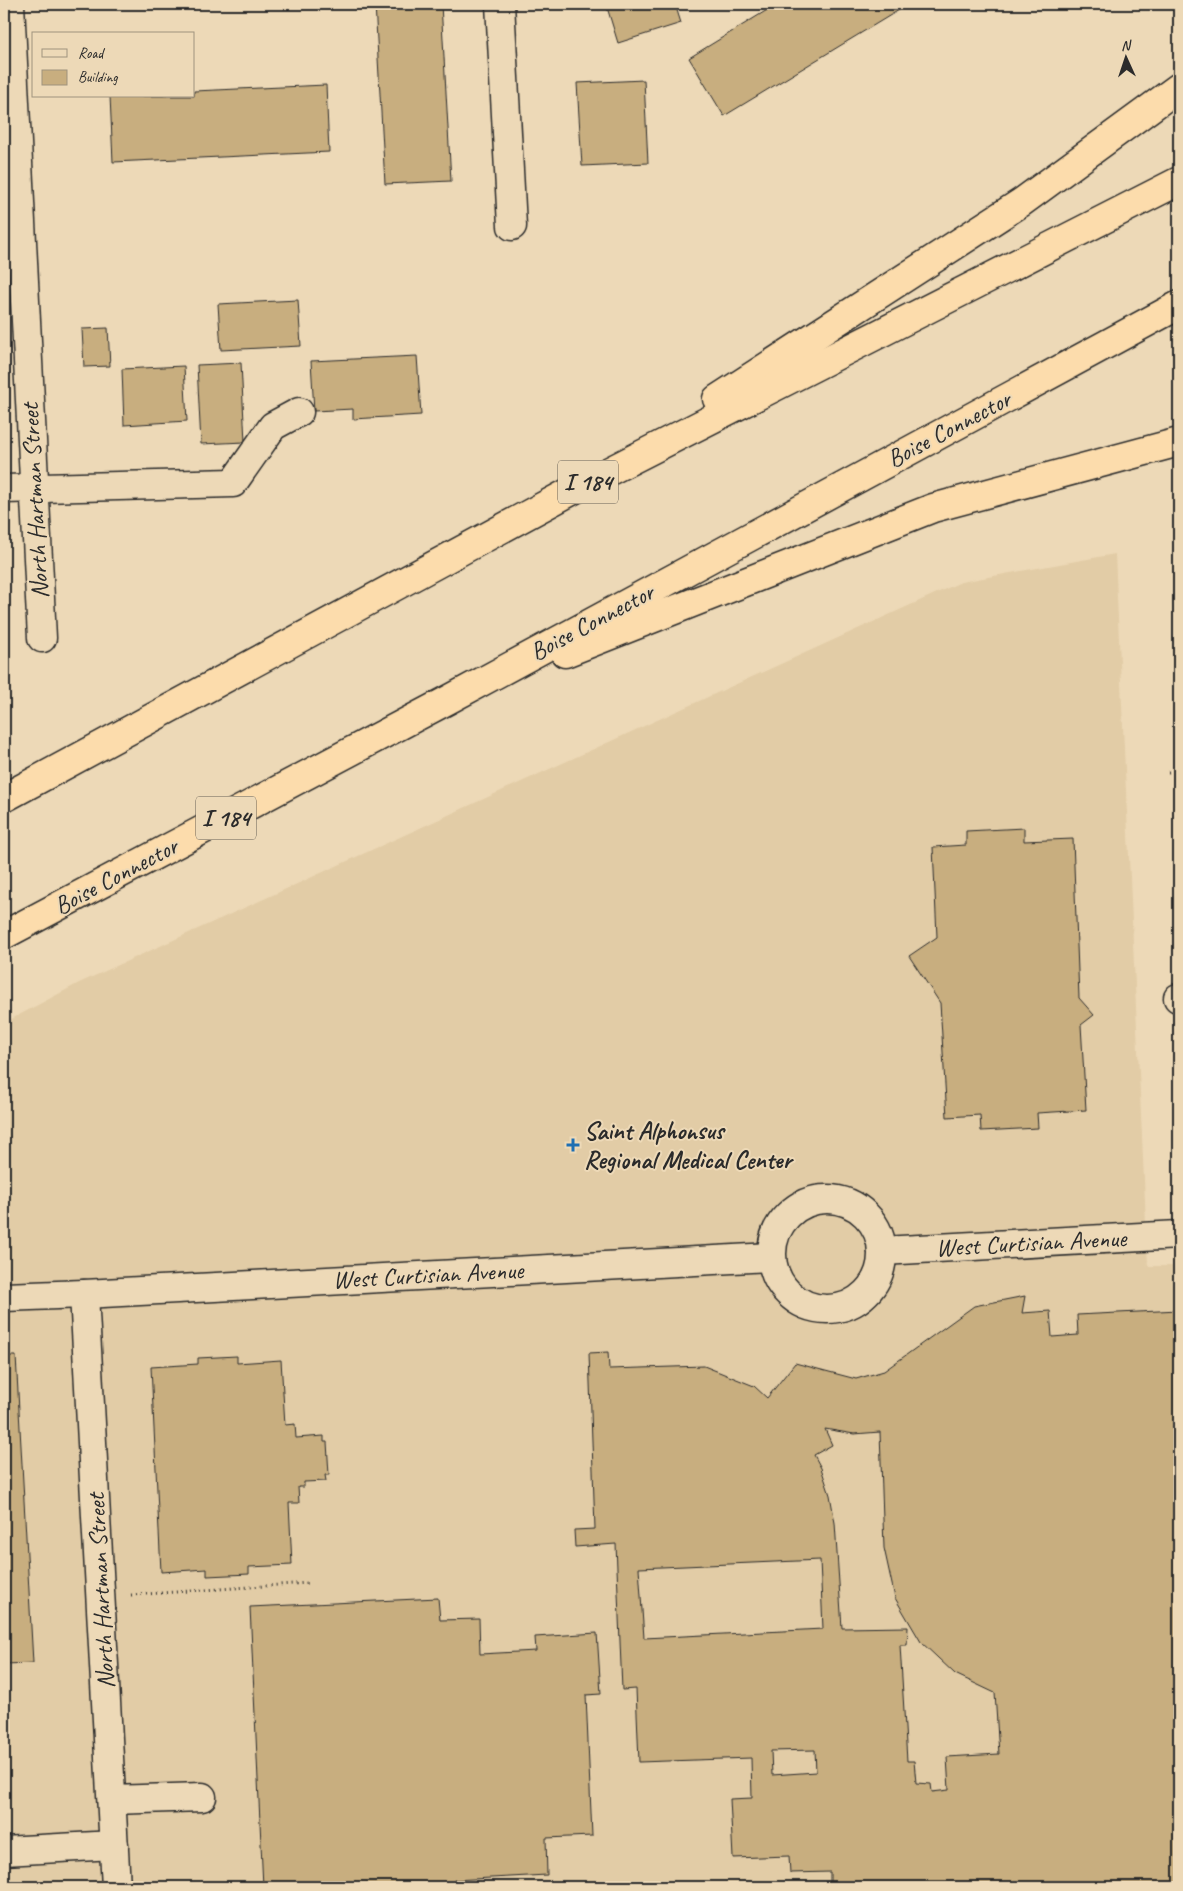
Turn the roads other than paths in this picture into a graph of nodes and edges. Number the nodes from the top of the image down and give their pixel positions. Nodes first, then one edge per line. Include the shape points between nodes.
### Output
1 (10, 4) edge
2 (500, 4) edge
3 (1179, 87) edge
4 (1179, 181) edge
5 (512, 226) dead end
6 (1179, 305) edge
7 (299, 412) dead end
8 (1179, 442) edge
9 (588, 482) junction
10 (34, 487) junction
11 (4, 488) edge
12 (42, 638) dead end
13 (448, 700) junction
14 (4, 798) edge
15 (4, 935) edge
16 (1179, 1235) edge
17 (882, 1251) junction
18 (771, 1256) junction
19 (84, 1294) junction
20 (4, 1297) edge
21 (202, 1797) dead end
22 (112, 1800) junction
23 (114, 1846) junction
24 (4, 1851) edge
25 (116, 1887) edge

1 - 10 street, North Hartman Street
2 - 5 street
3 - 9 highway via 1022,202
4 - 9 highway, I 184
6 - 13 highway, Boise Connector / I 184
7 - 10 street via 273,426 233,483
8 - 13 highway via 933,508
9 - 14 highway, I 184
10 - 11 street
10 - 12 street, North Hartman Street
13 - 15 highway, Boise Connector / I 184
16 - 17 street, West Curtisian Avenue
17 - 18 street via 878,1232 868,1216 852,1204 823,1199 796,1207 782,1221 773,1238
17 - 18 street via 881,1268 874,1284 847,1306 830,1310 812,1308 796,1301 774,1274
18 - 19 street, West Curtisian Avenue
19 - 20 street, West Curtisian Avenue
19 - 22 street, North Hartman Street
21 - 22 street
22 - 23 street, North Hartman Street
23 - 24 street
23 - 25 street, North Hartman Street

